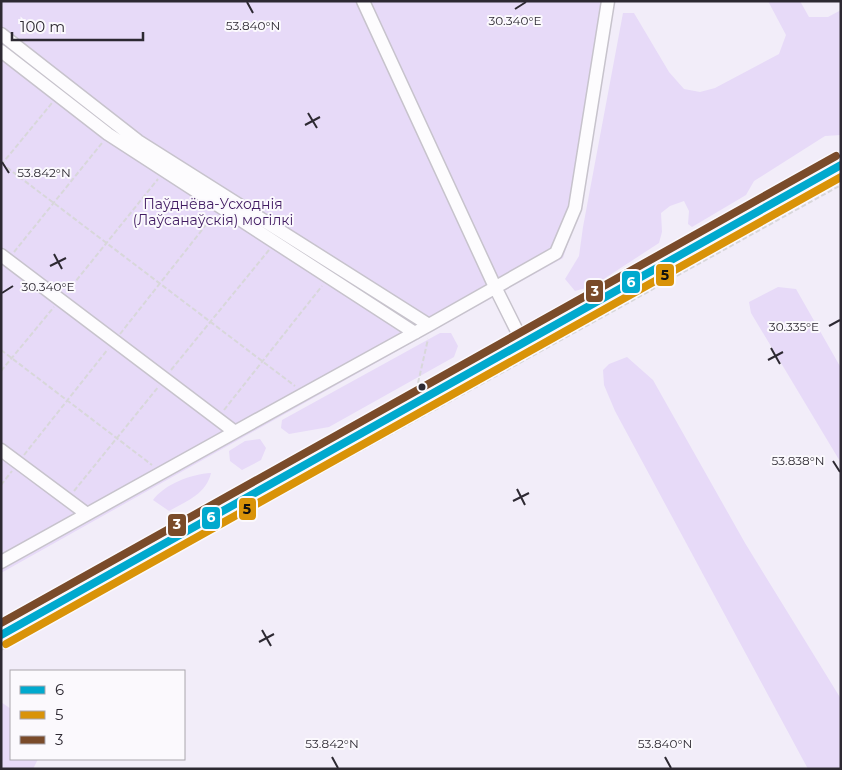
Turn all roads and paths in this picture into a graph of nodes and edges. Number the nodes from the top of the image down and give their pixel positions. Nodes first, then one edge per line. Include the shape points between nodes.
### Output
1 (363, 1) edge
2 (597, 1) edge
3 (608, 1) edge
4 (606, 15) junction
5 (1, 34) edge
6 (1, 51) edge
7 (59, 95) junction
8 (108, 134) junction
9 (2, 164) edge
10 (841, 166) edge
11 (165, 171) junction
12 (841, 185) edge
13 (54, 203) junction
14 (106, 243) junction
15 (4, 257) edge
16 (330, 278) junction
17 (495, 288) junction
18 (60, 300) junction
19 (429, 325) junction
20 (415, 333) junction
21 (523, 343) junction
22 (1, 350) edge
23 (12, 358) junction
24 (262, 362) junction
25 (1, 370) edge
26 (418, 383) dead end
27 (304, 394) junction
28 (216, 419) junction
29 (234, 432) junction
30 (1, 450) edge
31 (162, 472) junction
32 (87, 514) junction
33 (1, 562) edge
34 (1, 635) edge
35 (1, 650) edge

1 - 17 lane
2 - 4 lane
3 - 4 lane
4 - 17 lane via 575,208 556,253
5 - 19 lane via 138,141
6 - 7 lane
7 - 8 lane
7 - 9 path
8 - 11 lane
8 - 13 path
9 - 13 path
10 - 21 main road
11 - 14 path
11 - 16 lane
12 - 35 path
13 - 14 path
13 - 15 path
14 - 18 path
14 - 24 path
15 - 18 lane
16 - 20 lane
16 - 24 path
17 - 19 lane
17 - 21 lane
18 - 23 path
18 - 28 lane
19 - 20 lane
19 - 26 path
20 - 27 lane
21 - 34 main road
22 - 23 path
23 - 25 path
23 - 31 path
24 - 27 path
24 - 28 path
27 - 29 lane
28 - 29 lane
29 - 31 lane
30 - 32 lane
31 - 32 lane
32 - 33 lane

